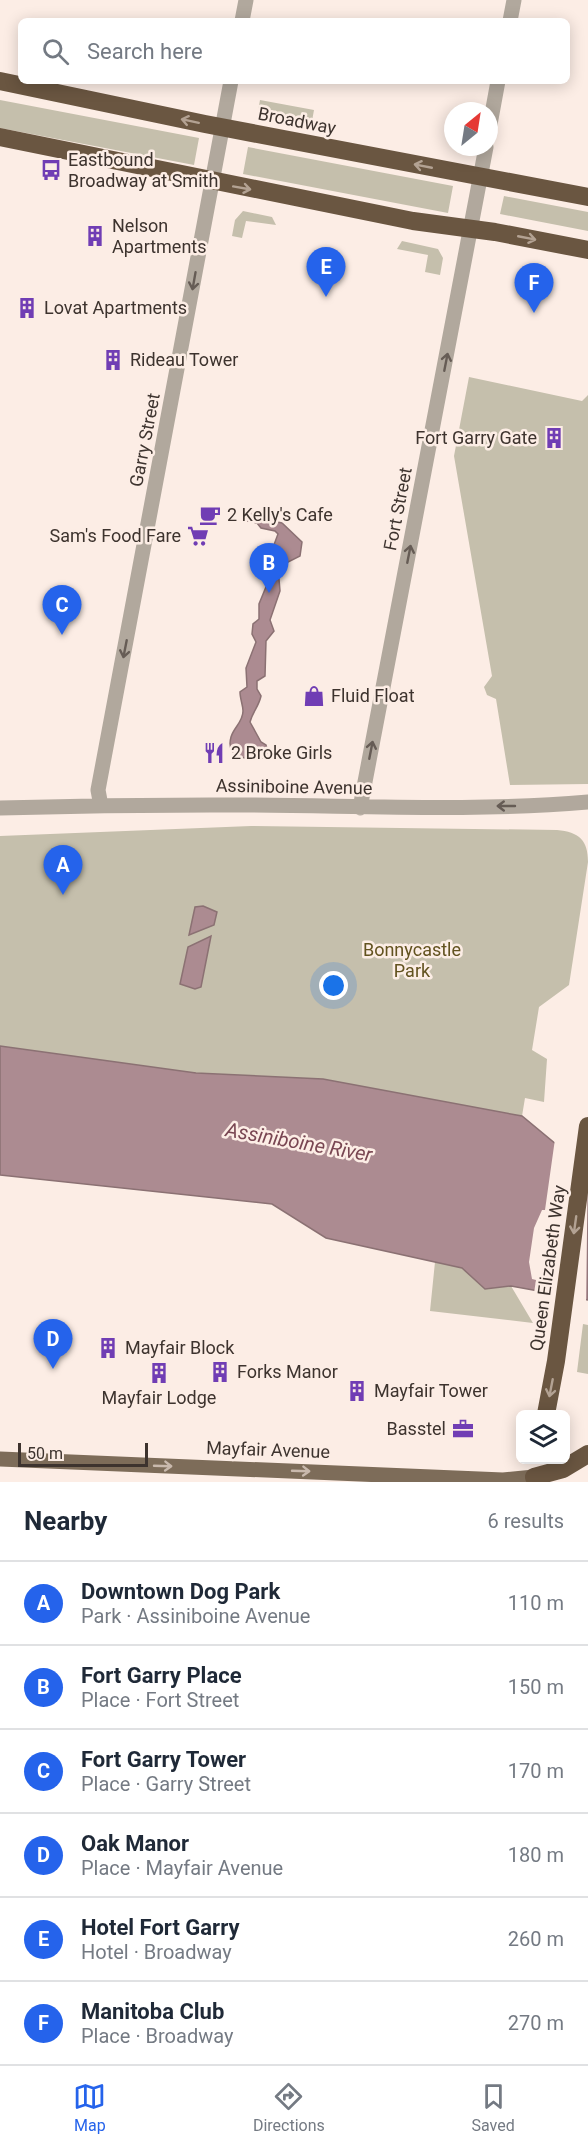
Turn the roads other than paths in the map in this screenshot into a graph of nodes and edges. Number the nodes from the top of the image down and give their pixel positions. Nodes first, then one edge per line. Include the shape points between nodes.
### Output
1 (246, 0) edge
2 (514, 0) edge
3 (243, 18) edge
4 (511, 18) edge
5 (0, 81) edge
6 (230, 84) edge
7 (497, 84) edge
8 (494, 102) edge
9 (222, 128) junction
10 (0, 137) edge
11 (484, 156) edge
12 (480, 177) junction
13 (212, 182) junction
14 (588, 197) edge
15 (470, 230) junction
16 (588, 250) edge
17 (588, 802) edge
18 (101, 806) junction
19 (0, 808) edge
20 (360, 808) junction
21 (588, 1126) edge
22 (547, 1410) edge
23 (588, 1454) edge
24 (0, 1459) edge
25 (535, 1473) edge

1 - 3 street
2 - 4 street
9 -> 5 highway, Broadway
6 - 9 street, Garry Street
7 - 8 street
12 -> 9 highway, Broadway
9 - 13 street, Garry Street
10 - 13 highway
11 - 12 street, Fort Street
12 - 14 highway, Broadway
12 - 15 street, Fort Street
13 -> 15 highway
13 -> 18 street, Garry Street via 98,790
15 -> 16 highway
20 -> 15 street, Fort Street
17 -> 20 street, Assiniboine Avenue
18 - 19 street, Assiniboine Avenue
18 - 20 street, Assiniboine Avenue
21 -> 22 highway, Queen Elizabeth Way
23 - 25 highway via 563,1469
24 -> 25 main road, Mayfair Avenue via 503,1480

